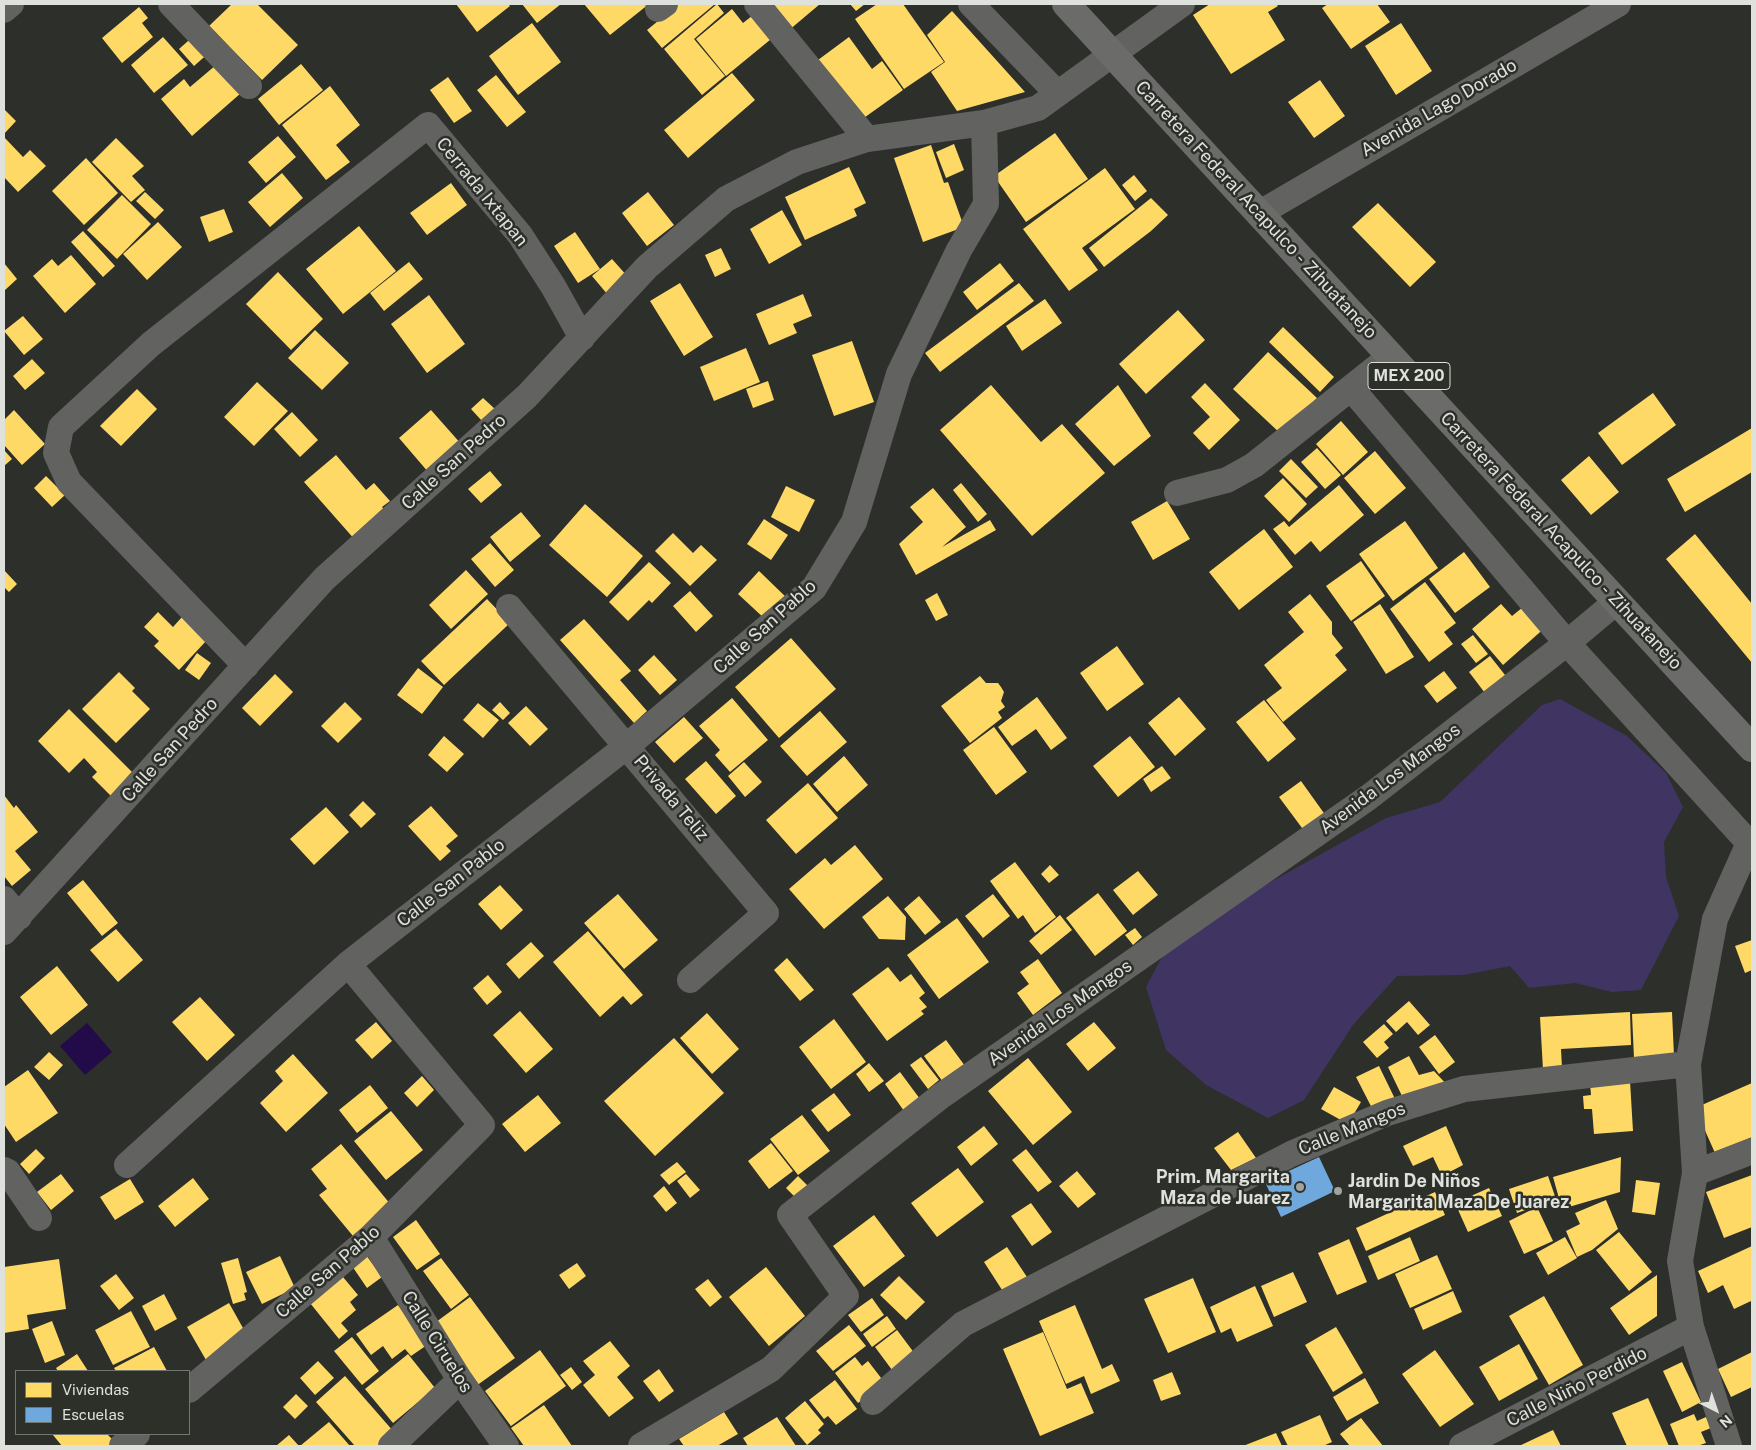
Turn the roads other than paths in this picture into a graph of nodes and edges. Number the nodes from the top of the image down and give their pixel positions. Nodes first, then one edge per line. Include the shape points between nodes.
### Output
1 (11, 4) edge
2 (170, 4) edge
3 (758, 4) edge
4 (971, 4) edge
5 (1066, 4) edge
6 (1182, 4) edge
7 (1618, 4) edge
8 (4, 10) edge
9 (1112, 55) junction
10 (248, 86) dead end
11 (1058, 93) junction
12 (984, 123) junction
13 (867, 139) junction
14 (1260, 213) junction
15 (582, 338) junction
16 (1391, 356) junction
17 (1351, 388) junction
18 (1177, 493) dead end
19 (1616, 602) junction
20 (509, 607) dead end
21 (1568, 643) junction
22 (246, 666) junction
23 (627, 746) junction
24 (1752, 748) edge
25 (1750, 841) edge
26 (9, 916) edge
27 (348, 964) junction
28 (690, 980) dead end
29 (1688, 1064) junction
30 (1752, 1151) edge
31 (127, 1165) dead end
32 (5, 1172) edge
33 (1695, 1173) junction
34 (39, 1218) dead end
35 (371, 1237) junction
36 (1691, 1328) junction
37 (460, 1380) junction
38 (190, 1389) edge
39 (873, 1402) dead end
40 (136, 1435) edge
41 (1469, 1445) edge
42 (122, 1446) edge
43 (391, 1446) edge
44 (506, 1446) edge
45 (641, 1446) edge
46 (1730, 1446) edge

1 - 8 street
2 - 10 street
3 - 13 street
4 - 11 street
5 - 9 main road, Carretera Federal Acapulco - Zihuatanejo / MEX 200
6 - 9 street, Calle San Pedro
7 - 14 street, Avenida Lago Dorado
9 - 11 street, Calle San Pedro
9 - 14 main road, Carretera Federal Acapulco - Zihuatanejo / MEX 200
11 - 12 street, Calle San Pedro via 1038,108
12 - 13 street, Calle San Pedro
12 - 23 street, Calle San Pablo via 986,204 959,250 899,374 854,522 814,588
13 - 15 street, Calle San Pedro via 797,162 726,199 647,267
14 - 16 main road, Carretera Federal Acapulco - Zihuatanejo / MEX 200
15 - 22 street, Calle San Pedro via 527,396 324,579
15 - 22 street, Cerrada Ixtapan via 520,235 428,125 151,344 61,427 56,453 69,482
16 - 17 street
16 - 19 main road, Carretera Federal Acapulco - Zihuatanejo / MEX 200
17 - 18 street via 1254,465 1227,480
17 - 21 street
19 - 21 street, Avenida Los Mangos
19 - 24 main road, Carretera Federal Acapulco - Zihuatanejo / MEX 200
20 - 23 street, Privada Teliz
21 - 25 street
21 - 45 street, Avenida Los Mangos via 1369,797 941,1096 790,1215 846,1296 771,1370
22 - 26 street, Calle San Pedro
23 - 27 street, Calle San Pablo
23 - 28 street, Privada Teliz via 766,913
25 - 29 street via 1715,919
27 - 31 street, Calle San Pablo
27 - 35 street, Calle San Pablo via 482,1125
29 - 33 street
29 - 39 street, Calle Mangos via 1464,1089 1387,1113 1291,1154 962,1324
30 - 33 street
32 - 34 street
33 - 36 street via 1680,1261
35 - 37 street, Calle Ciruelos
35 - 38 street, Calle San Pablo
36 - 41 street, Calle Niño Perdido
36 - 46 street
37 - 43 street
37 - 44 street, Calle Ciruelos
40 - 42 street

